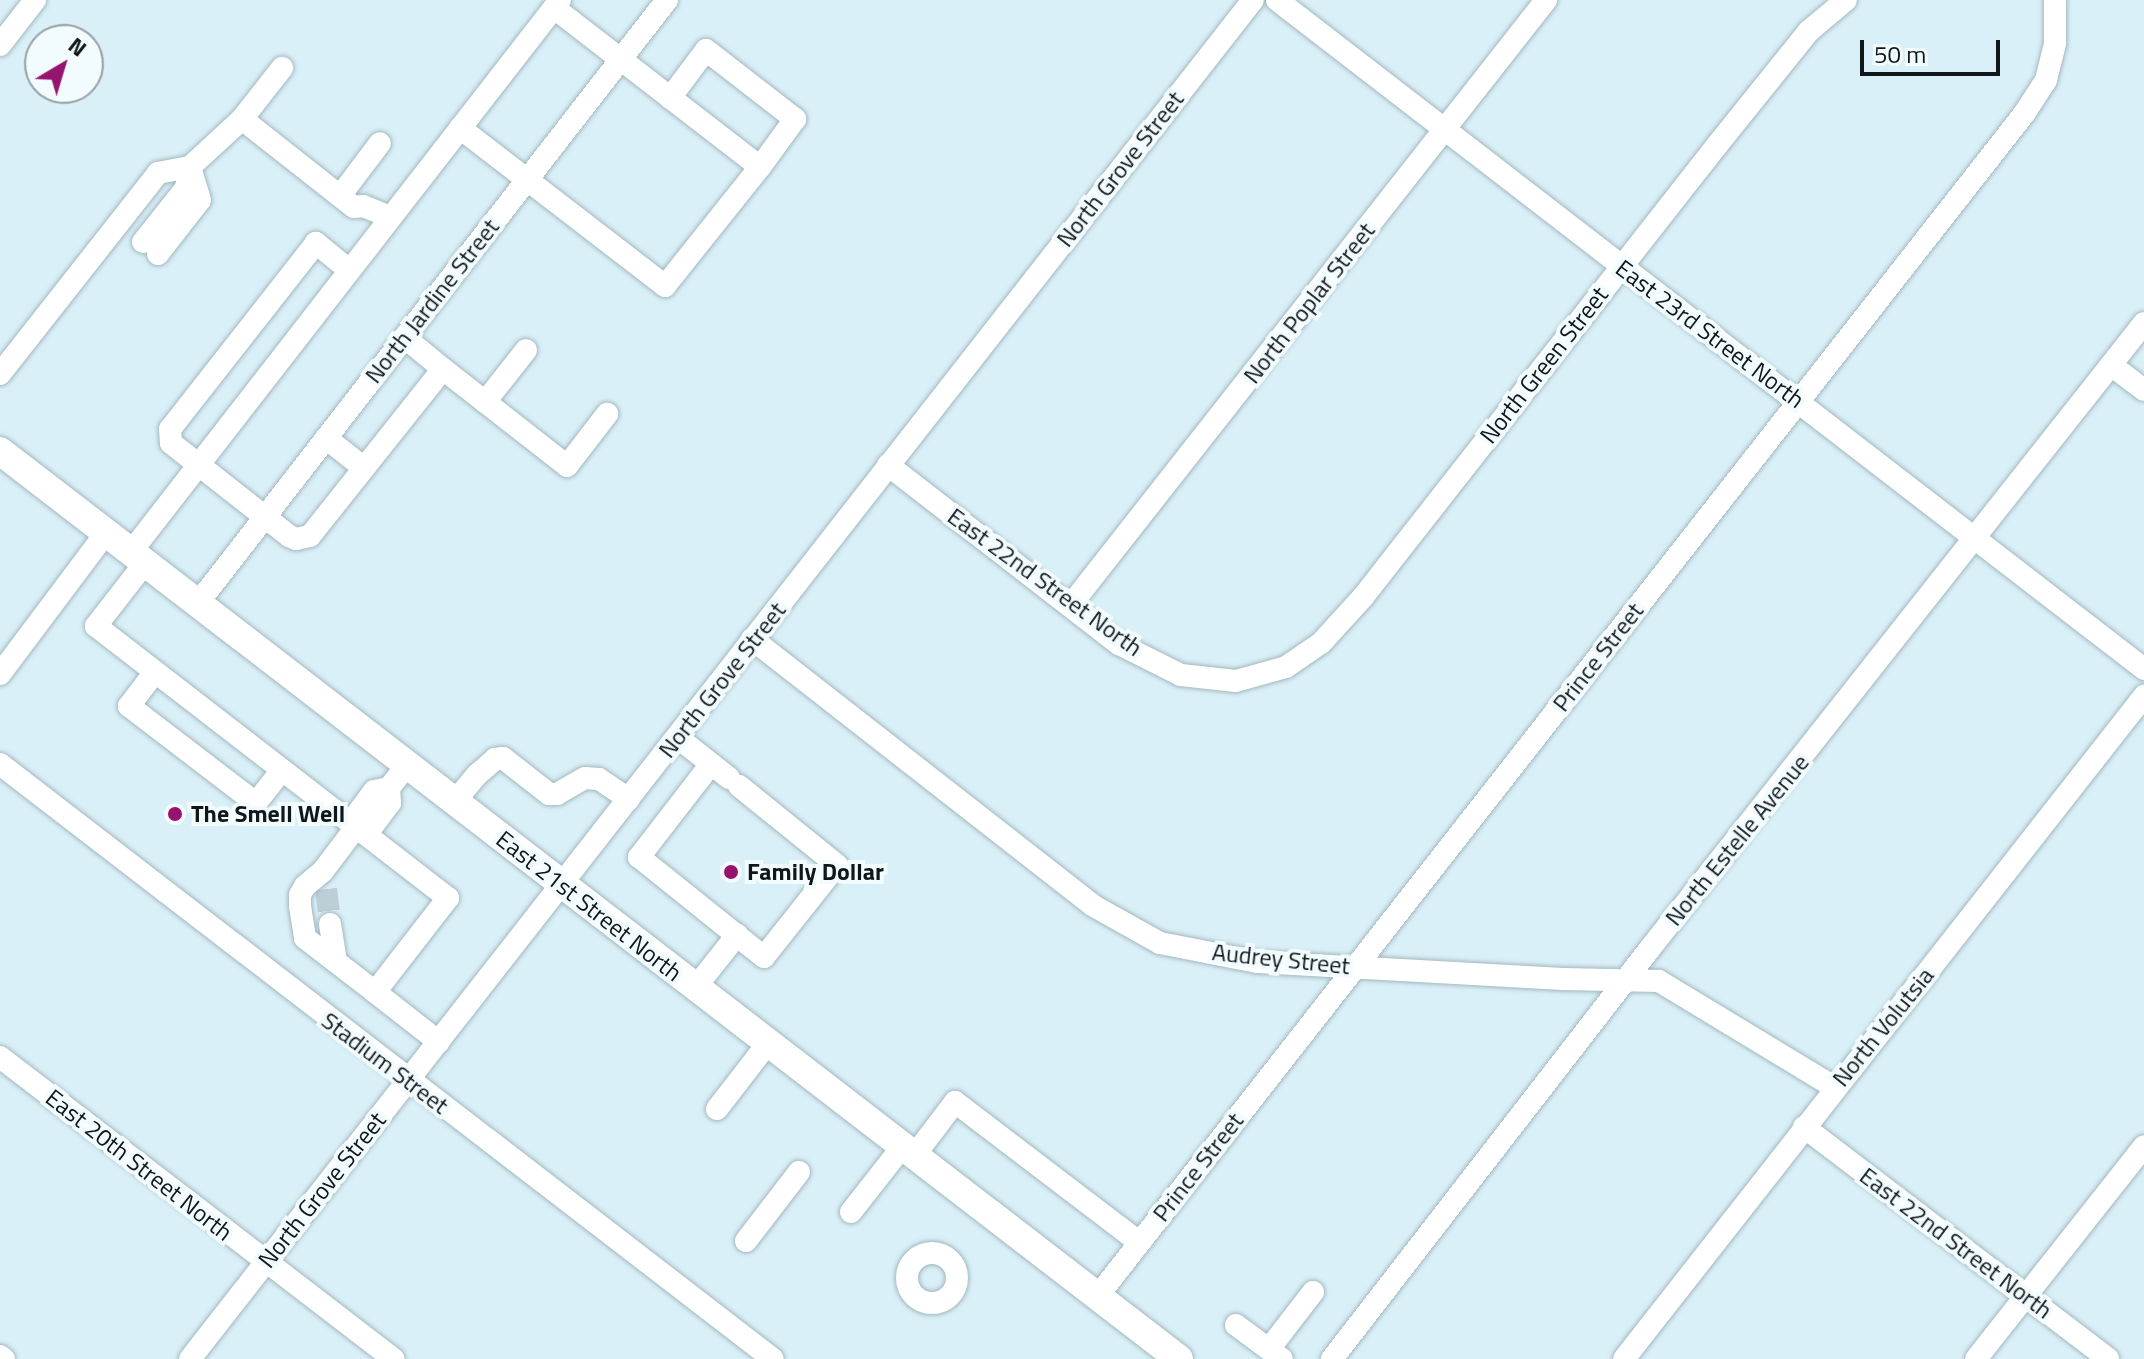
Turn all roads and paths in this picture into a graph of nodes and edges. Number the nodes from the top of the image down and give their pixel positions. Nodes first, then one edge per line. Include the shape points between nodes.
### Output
1 (35, 0) edge
2 (667, 0) edge
3 (1253, 0) edge
4 (1277, 0) edge
5 (1546, 0) edge
6 (1846, 0) edge
7 (2055, 0) edge
8 (557, 4) edge
9 (0, 45) edge
10 (621, 60) junction
11 (282, 68) dead end
12 (670, 98) junction
13 (242, 119) junction
14 (460, 128) junction
15 (1445, 130) junction
16 (380, 143) dead end
17 (190, 167) junction
18 (760, 167) junction
19 (527, 180) junction
20 (347, 201) junction
21 (390, 217) junction
22 (375, 237) junction
23 (151, 248) dead end
24 (1621, 266) junction
25 (349, 270) junction
26 (2144, 323) edge
27 (404, 337) junction
28 (526, 350) dead end
29 (2111, 365) junction
30 (443, 369) junction
31 (0, 374) edge
32 (2144, 390) edge
33 (485, 402) junction
34 (1799, 402) junction
35 (607, 414) dead end
36 (326, 438) junction
37 (0, 451) edge
38 (198, 465) junction
39 (888, 465) junction
40 (364, 468) junction
41 (265, 517) junction
42 (106, 533) junction
43 (1974, 537) junction
44 (138, 557) junction
45 (198, 603) junction
46 (1070, 606) junction
47 (752, 639) junction
48 (2144, 669) edge
49 (155, 672) junction
50 (0, 674) edge
51 (1259, 675) joint
52 (2144, 696) edge
53 (677, 737) junction
54 (0, 764) edge
55 (711, 764) junction
56 (407, 765) junction
57 (282, 770) junction
58 (629, 799) junction
59 (455, 801) junction
60 (358, 825) junction
61 (562, 886) junction
62 (330, 924) tunnel mouth
63 (737, 935) junction
64 (336, 962) junction
65 (1353, 967) junction
66 (1626, 980) junction
67 (695, 988) junction
68 (375, 992) junction
69 (439, 1042) junction
70 (768, 1043) junction
71 (0, 1057) edge
72 (408, 1081) junction
73 (1834, 1087) junction
74 (717, 1109) dead end
75 (1804, 1127) junction
76 (2144, 1146) edge
77 (908, 1151) junction
78 (799, 1172) dead end
79 (851, 1212) dead end
80 (746, 1241) dead end
81 (1139, 1242) junction
82 (266, 1262) junction
83 (1313, 1292) dead end
84 (2026, 1296) junction
85 (1097, 1297) junction
86 (1236, 1325) dead end
87 (1275, 1354) edge
88 (190, 1359) edge
89 (393, 1359) edge
90 (773, 1359) edge
91 (1179, 1359) edge
92 (1332, 1359) edge
93 (1624, 1359) edge
94 (1976, 1359) edge
95 (2108, 1359) edge

1 - 9 street
2 - 10 street, North Jardine Street
3 - 39 street, North Grove Street
4 - 15 street, East 23rd Street North
5 - 15 street, North Poplar Street
6 - 24 street, North Green Street via 1809,31
7 - 34 street, Prince Street via 2055,43 2046,80
8 - 10 street
8 - 14 street
10 - 12 street
10 - 19 street, North Jardine Street
11 - 13 street
12 - 18 street
12 - 18 street via 706,50 795,119
13 - 17 street
13 - 20 street
14 - 19 street
14 - 21 street
15 - 24 street, East 23rd Street North
15 - 46 street, North Poplar Street
16 - 20 street
17 - 23 street via 186,188
17 - 31 street via 158,173
18 - 19 street via 665,286
19 - 27 street, North Jardine Street
20 - 21 street
20 - 22 street
21 - 22 street
22 - 25 street
24 - 34 street, East 23rd Street North
24 - 51 street, North Green Street via 1363,597 1321,643 1286,667
25 - 38 street
25 - 38 street via 316,243 170,429 171,443
26 - 29 street, North Estelle Avenue
27 - 30 street
27 - 36 street, North Jardine Street
28 - 33 street
29 - 32 street
29 - 43 street, North Estelle Avenue
30 - 33 street
30 - 40 street
33 - 35 street via 567,466
34 - 43 street, East 23rd Street North
34 - 65 street, Prince Street
36 - 40 street
36 - 41 street, North Jardine Street
37 - 42 main road, East 21st Street North
38 - 41 street
38 - 44 street
39 - 46 street, East 22nd Street North
39 - 47 street, North Grove Street
40 - 41 street via 310,536 296,539
41 - 45 street, North Jardine Street
42 - 44 main road, East 21st Street North
42 - 50 street
43 - 48 street, East 23rd Street North
43 - 66 street, North Estelle Avenue
44 - 45 main road, East 21st Street North
44 - 49 street via 96,626
45 - 56 main road, East 21st Street North
46 - 51 street, East 22nd Street North via 1119,644 1181,675 1236,681
47 - 53 street, North Grove Street
47 - 65 street, Audrey Street via 1129,928 1160,943 1258,962
49 - 57 street
49 - 57 street via 129,706 256,803
52 - 73 street, North Volutsia
53 - 55 street
53 - 58 street, North Grove Street
54 - 72 street, Stadium Street
55 - 63 street via 639,857
55 - 63 street via 837,865 764,957
56 - 59 main road, East 21st Street North
56 - 60 street via 389,788 374,791 356,815
57 - 60 street
58 - 59 street via 599,779 585,778 549,794 503,758 478,774
58 - 61 street, North Grove Street
59 - 61 main road, East 21st Street North
60 - 64 street via 324,880 305,886 300,895 305,938
60 - 68 street via 448,898
61 - 67 main road, East 21st Street North
61 - 69 street, North Grove Street
62 - 64 street
63 - 67 street
64 - 68 street
65 - 66 street, Audrey Street
65 - 81 street, Prince Street
66 - 73 street, Audrey Street via 1659,981
66 - 92 street, North Estelle Avenue
67 - 70 main road, East 21st Street North
68 - 69 street
69 - 72 street, North Grove Street
70 - 74 street
70 - 77 main road, East 21st Street North
71 - 82 street, East 20th Street North
72 - 82 street, North Grove Street
72 - 90 street, Stadium Street
73 - 75 street, North Volutsia
75 - 84 street, East 22nd Street North
75 - 93 street, North Volutsia
76 - 84 street
77 - 79 street
77 - 81 street via 955,1102
77 - 85 main road, East 21st Street North
78 - 80 street
81 - 85 street, Prince Street
82 - 88 street, North Grove Street
82 - 89 street, East 20th Street North
83 - 87 street
84 - 94 street
84 - 95 street, East 22nd Street North
85 - 91 main road, East 21st Street North
86 - 87 street

